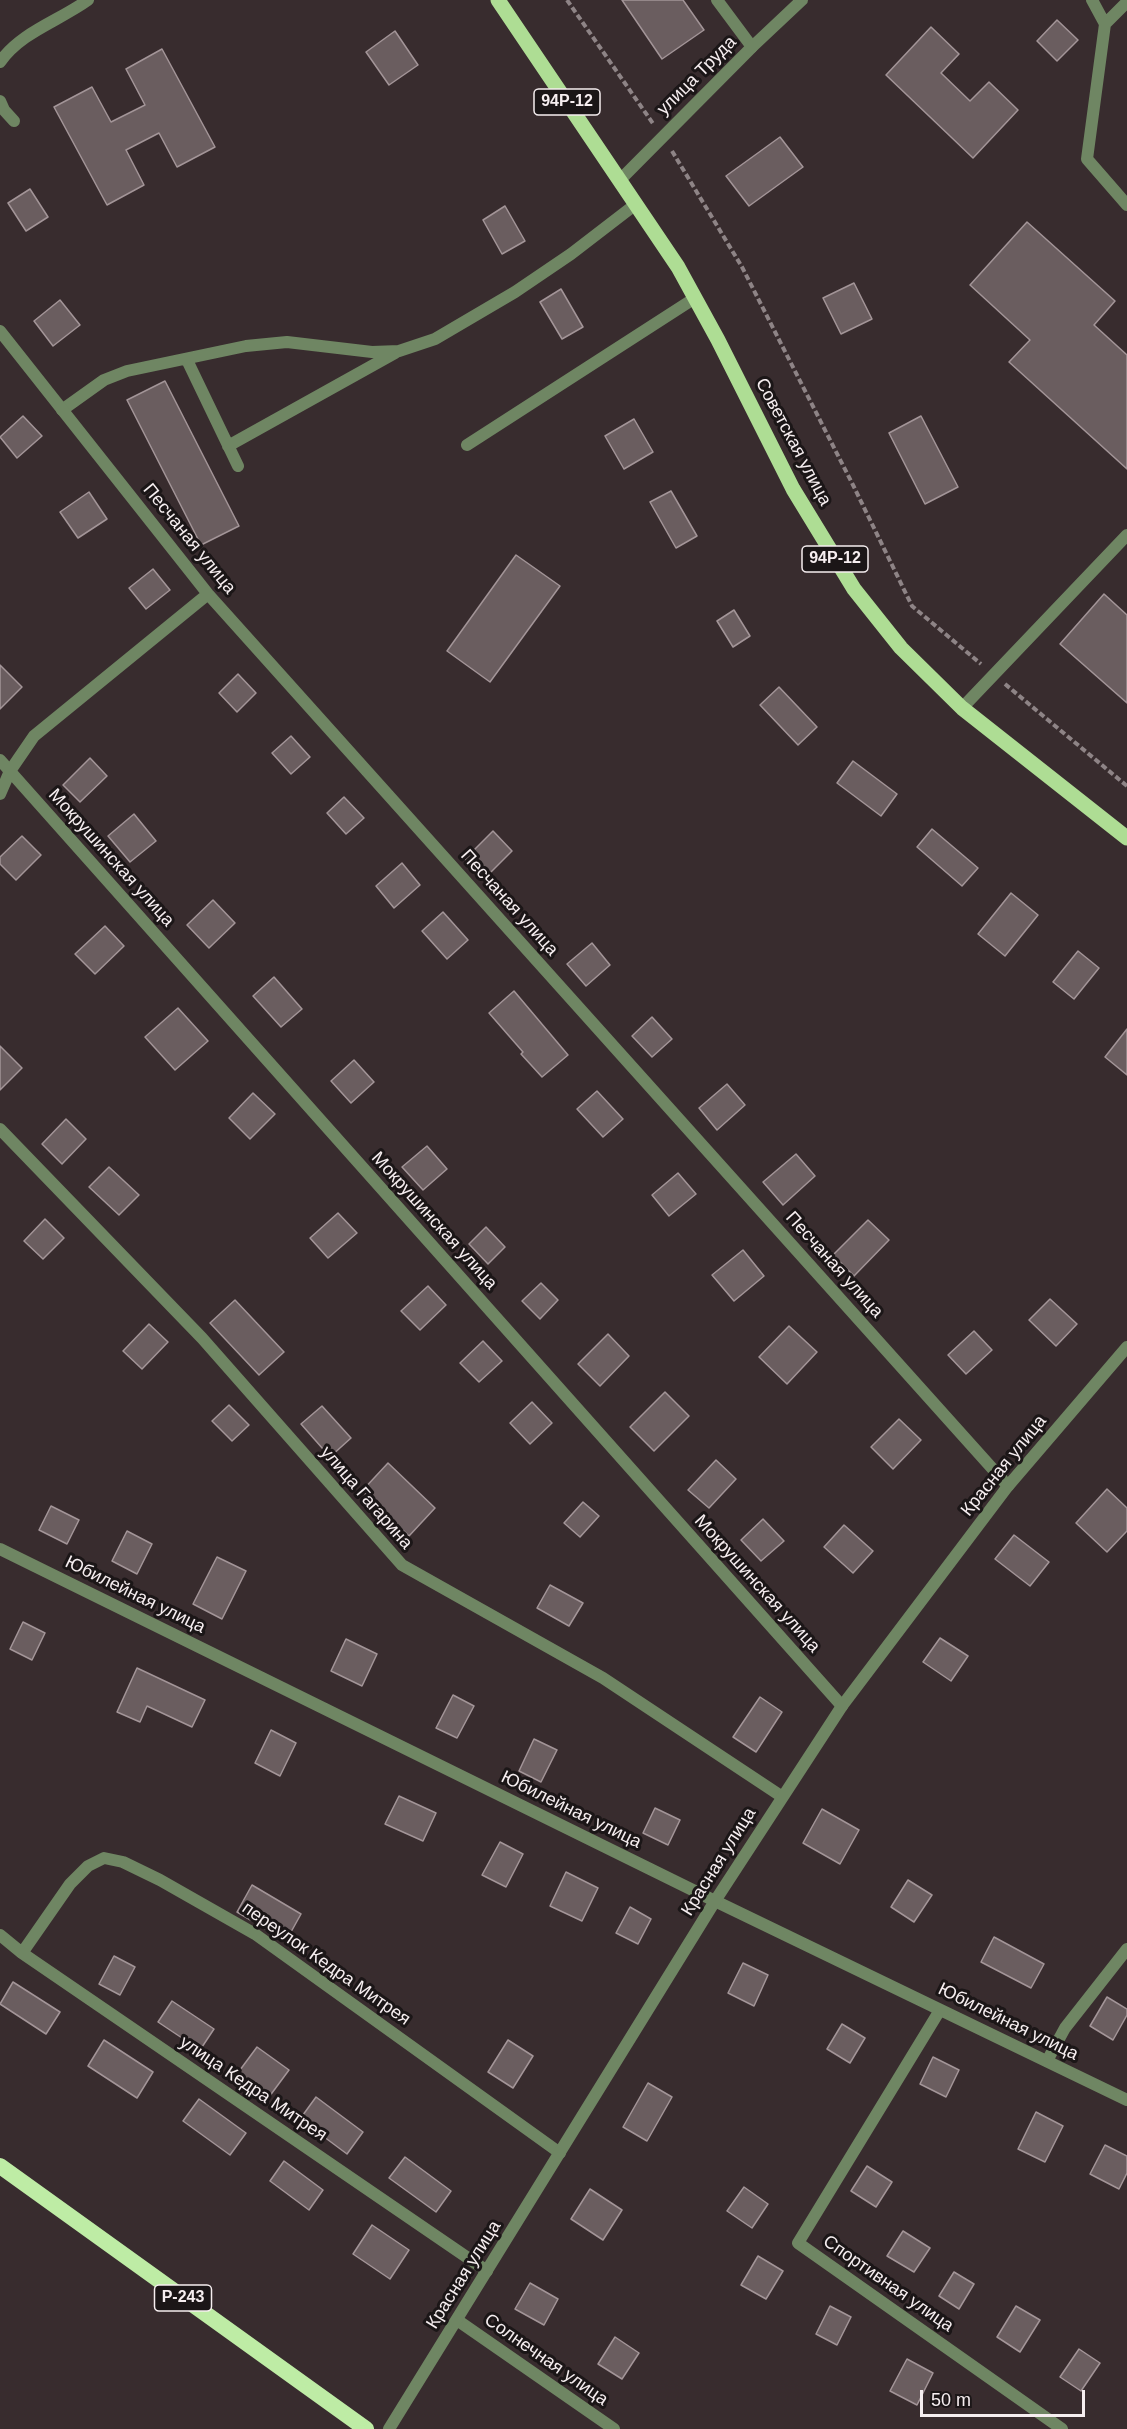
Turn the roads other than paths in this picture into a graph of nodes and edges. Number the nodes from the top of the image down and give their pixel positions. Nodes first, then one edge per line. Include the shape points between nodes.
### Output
1 (88, 0) edge
2 (498, 0) edge
3 (717, 0) edge
4 (802, 0) edge
5 (1092, 0) edge
6 (1127, 2) edge
7 (1105, 24) junction
8 (752, 47) junction
9 (0, 62) edge
10 (0, 101) edge
11 (14, 121) dead end
12 (620, 180) junction
13 (636, 204) junction
14 (1127, 205) edge
15 (695, 298) junction
16 (0, 331) edge
17 (399, 351) junction
18 (187, 360) junction
19 (62, 410) junction
20 (467, 445) dead end
21 (228, 446) junction
22 (238, 466) dead end
23 (1127, 534) edge
24 (208, 594) junction
25 (962, 708) junction
26 (0, 760) edge
27 (10, 771) junction
28 (0, 794) edge
29 (1127, 838) edge
30 (0, 1130) edge
31 (1127, 1347) edge
32 (1008, 1486) junction
33 (0, 1549) edge
34 (842, 1706) junction
35 (782, 1796) junction
36 (715, 1901) junction
37 (0, 1935) edge
38 (1127, 1949) edge
39 (22, 1953) junction
40 (940, 2010) junction
41 (1047, 2061) junction
42 (1127, 2100) edge
43 (560, 2153) junction
44 (0, 2166) edge
45 (487, 2271) junction
46 (457, 2320) junction
47 (366, 2429) edge
48 (389, 2429) edge
49 (614, 2429) edge
50 (1062, 2429) edge

1 - 9 street via 21,39
2 - 12 main road, Советская улица / 94Р-12
3 - 8 street
4 - 8 street, улица Труда
5 - 7 street
6 - 7 street
7 - 14 street via 1088,159
8 - 12 street, улица Труда
10 - 11 street
12 - 13 main road, Советская улица / 94Р-12
13 - 15 main road, Советская улица / 94Р-12
13 - 17 street via 515,292 435,339
15 - 20 street
15 - 25 main road, Советская улица / 94Р-12 via 793,489 854,589 901,648
16 - 19 street, Песчаная улица
17 - 18 street via 372,352 287,342 246,346
17 - 21 street
18 - 19 street via 128,371 104,380
18 - 21 street
19 - 24 street, Песчаная улица
21 - 22 street
23 - 25 street
24 - 27 street via 34,736
24 - 32 street, Песчаная улица
25 - 29 main road, Советская улица / 94Р-12
26 - 27 street, Мокрушинская улица
27 - 28 street
27 - 34 street, Мокрушинская улица
30 - 35 street, улица Гагарина via 202,1338 402,1565 603,1678
31 - 32 street, Красная улица
32 - 34 street, Красная улица
33 - 36 street, Юбилейная улица
34 - 35 street, Красная улица
35 - 36 street, Красная улица
36 - 40 street, Юбилейная улица
36 - 43 street, Красная улица
37 - 39 street, улица Кедра Митрея
38 - 41 street via 1065,2028
39 - 43 street, переулок Кедра Митрея via 87,1866 104,1858 123,1862 255,1934
39 - 45 street, улица Кедра Митрея
40 - 41 street, Юбилейная улица
40 - 50 street, Спортивная улица via 798,2243
41 - 42 street, Юбилейная улица
43 - 45 street, Красная улица
44 - 47 highway, Р-243
45 - 46 street, Красная улица
46 - 48 street, Красная улица
46 - 49 street, Солнечная улица

